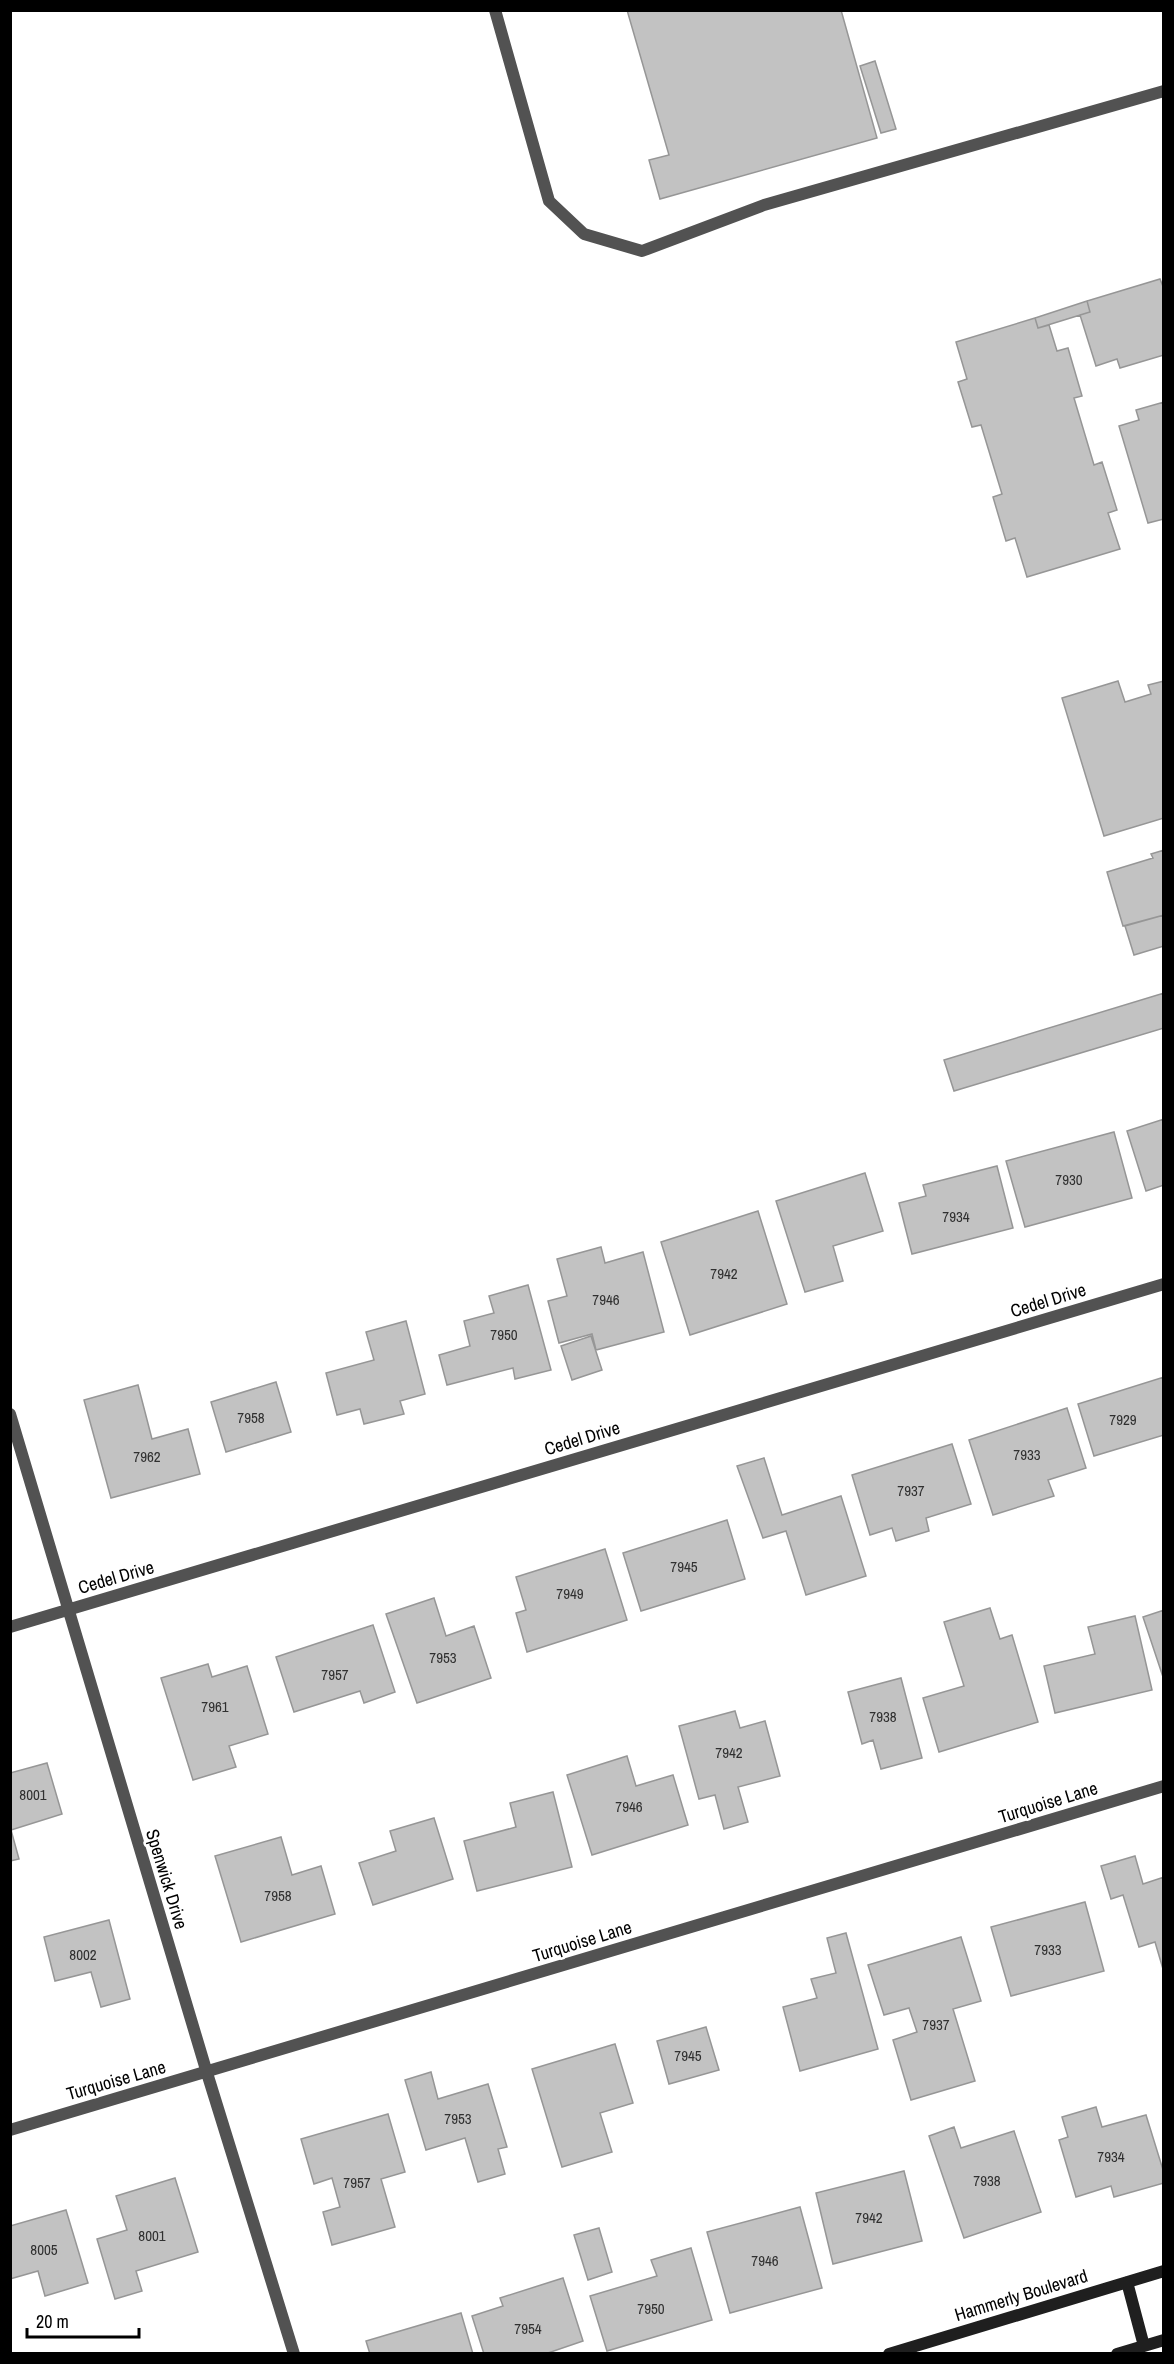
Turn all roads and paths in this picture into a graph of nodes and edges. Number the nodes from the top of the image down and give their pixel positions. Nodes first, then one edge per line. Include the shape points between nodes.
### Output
1 (495, 10) edge
2 (1164, 91) edge
3 (1164, 1284) edge
4 (10, 1414) edge
5 (67, 1610) junction
6 (10, 1627) edge
7 (1164, 1786) edge
8 (207, 2073) junction
9 (10, 2130) edge
10 (1164, 2271) edge
11 (1127, 2282) junction
12 (1164, 2340) edge
13 (1144, 2346) junction
14 (294, 2354) edge
15 (889, 2354) edge
16 (1117, 2354) edge

1 - 2 street via 549,201 584,234 642,251 764,205
3 - 5 street, Cedel Drive
4 - 5 street, Spenwick Drive
5 - 6 street, Cedel Drive
5 - 8 street, Spenwick Drive
7 - 8 street, Turquoise Lane
8 - 9 street, Turquoise Lane
8 - 14 street, Spenwick Drive
10 - 11 main road, Hammerly Boulevard
11 - 13 main road
11 - 15 main road, Hammerly Boulevard
12 - 13 main road
13 - 16 main road

